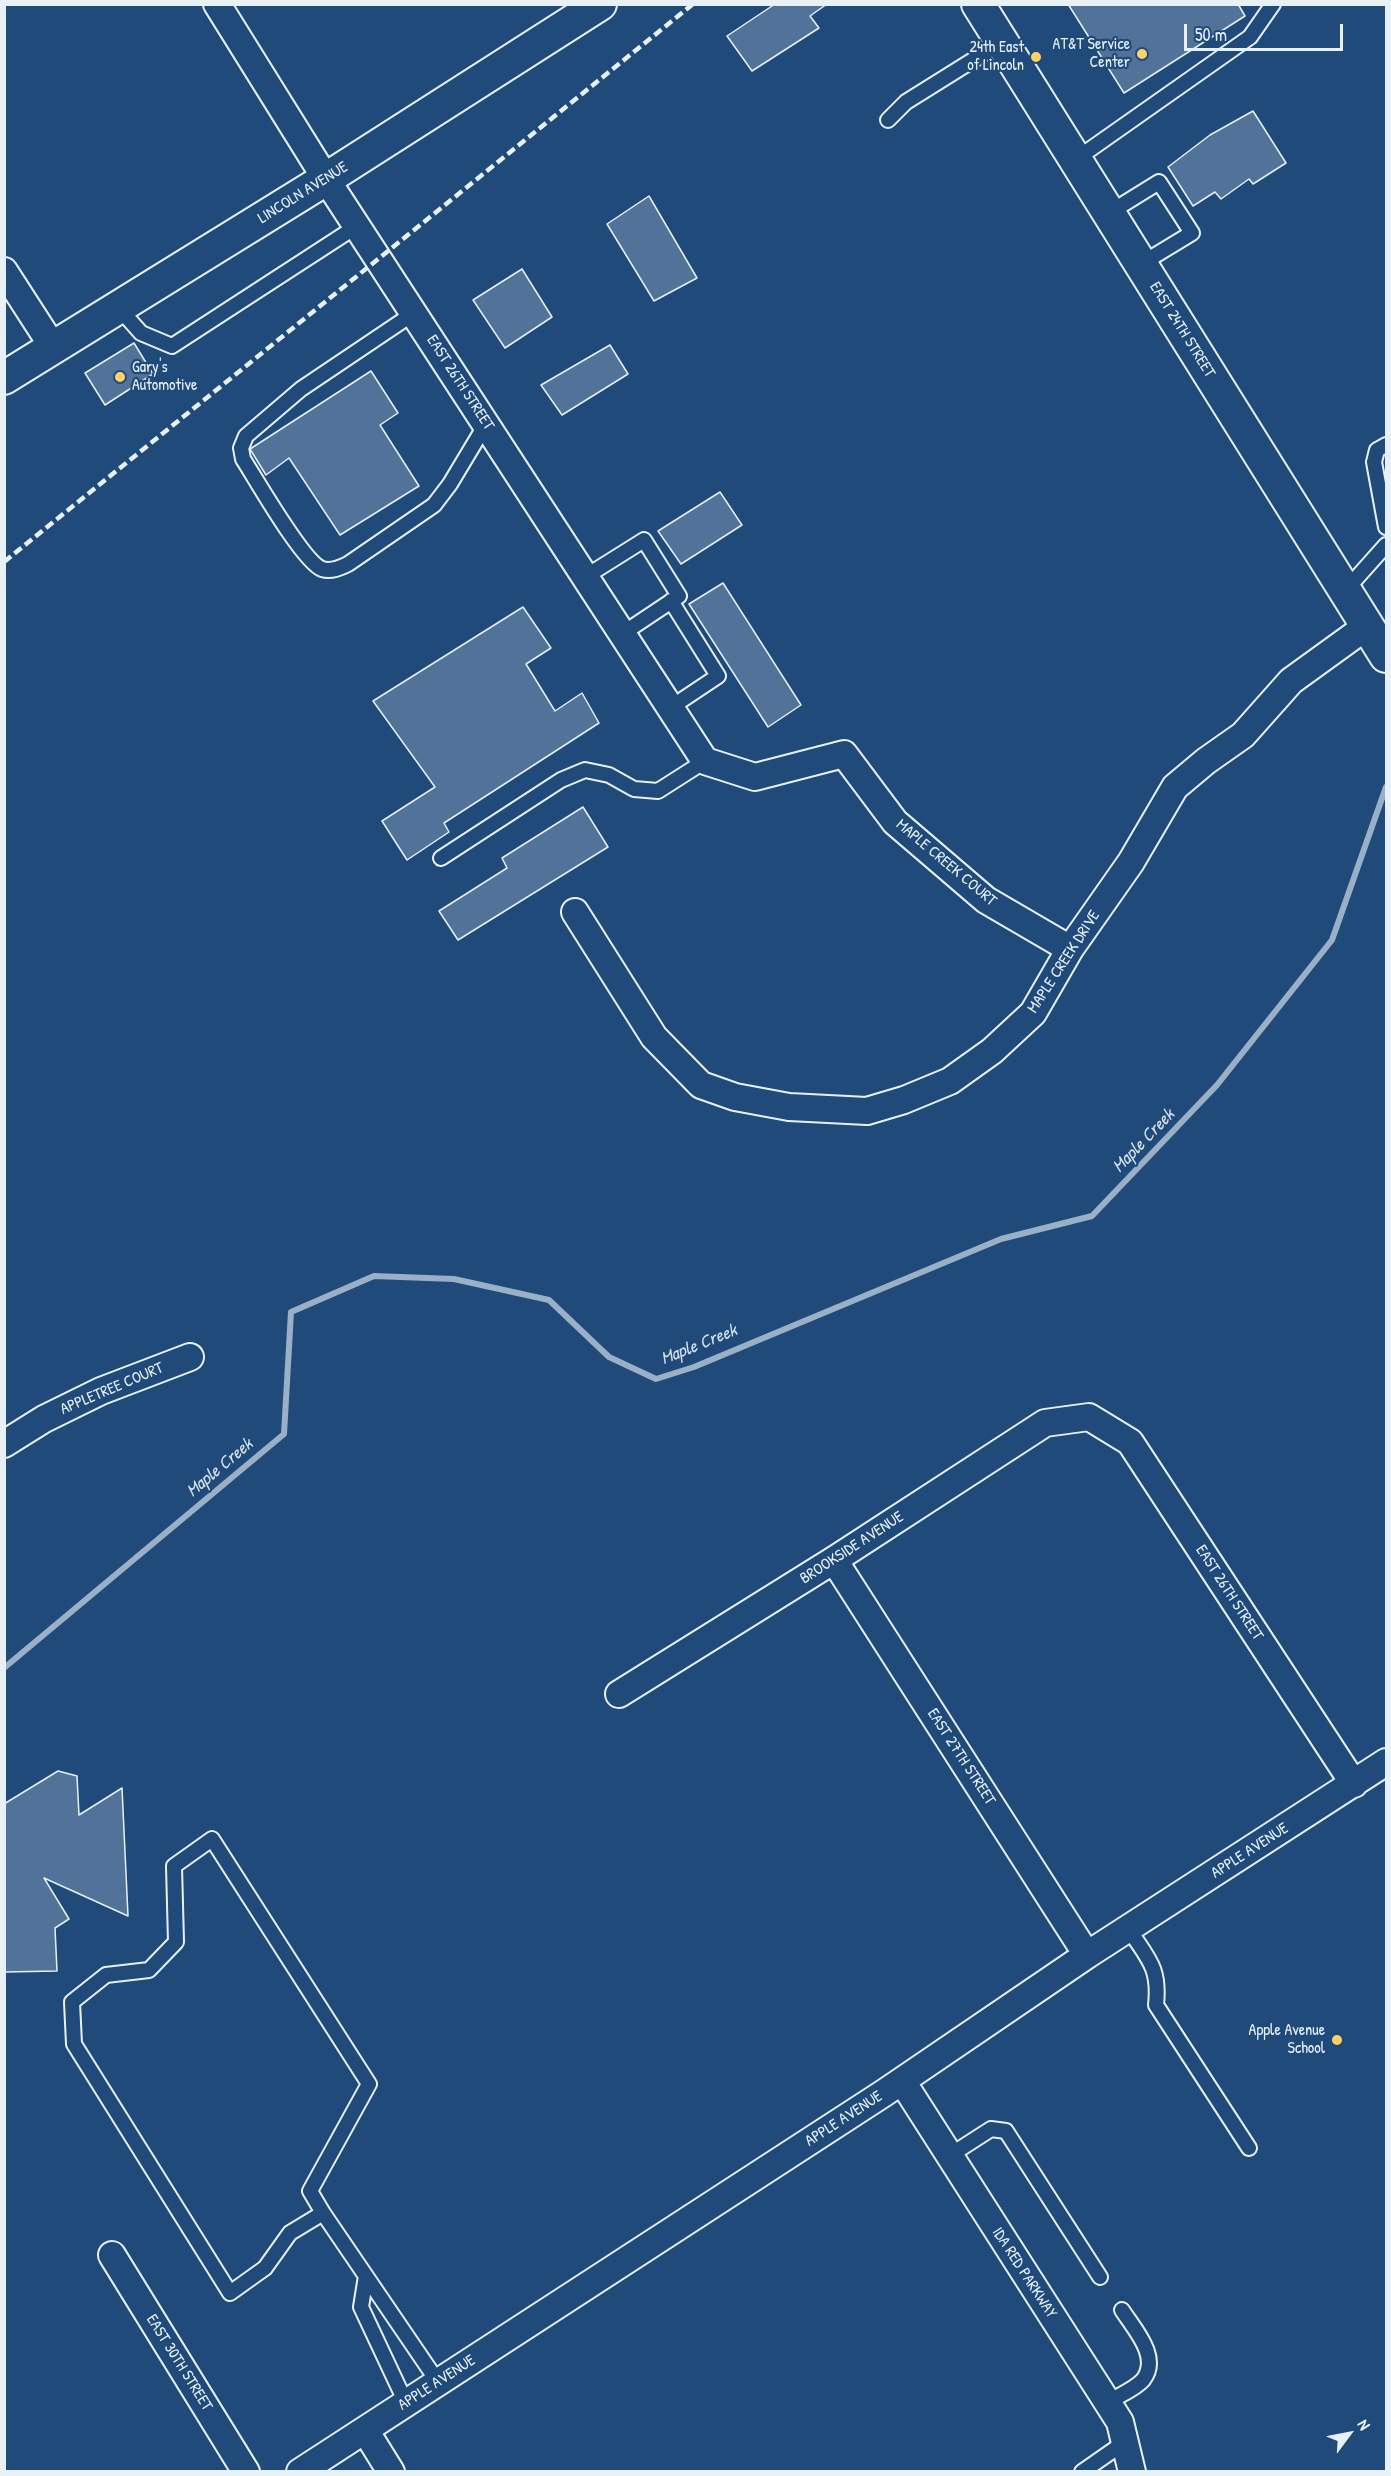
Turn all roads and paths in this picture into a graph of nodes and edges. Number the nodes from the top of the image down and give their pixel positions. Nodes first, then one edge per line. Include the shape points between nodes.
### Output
1 (217, 4) edge
2 (978, 4) edge
3 (1273, 4) edge
4 (596, 6) edge
5 (1002, 42) junction
6 (888, 120) dead end
7 (1075, 160) junction
8 (326, 179) junction
9 (1109, 213) junction
10 (357, 226) junction
11 (1141, 264) junction
12 (4, 271) edge
13 (118, 307) junction
14 (414, 313) junction
15 (52, 347) junction
16 (4, 378) edge
17 (486, 424) junction
18 (1386, 445) edge
19 (1386, 527) edge
20 (1386, 545) edge
21 (585, 577) junction
22 (1345, 591) junction
23 (671, 601) junction
24 (1367, 626) junction
25 (622, 634) junction
26 (1386, 656) edge
27 (670, 708) junction
28 (705, 761) junction
29 (441, 858) dead end
30 (575, 912) dead end
31 (1070, 949) junction
32 (190, 1357) dead end
33 (1089, 1417) joint
34 (4, 1444) edge
35 (834, 1560) junction
36 (619, 1694) dead end
37 (1386, 1762) edge
38 (1354, 1784) junction
39 (1128, 1928) junction
40 (1087, 1955) junction
41 (902, 2081) junction
42 (1249, 2148) dead end
43 (949, 2156) junction
44 (323, 2213) junction
45 (112, 2255) dead end
46 (366, 2276) junction
47 (1100, 2277) dead end
48 (1122, 2310) dead end
49 (438, 2382) junction
50 (406, 2403) junction
51 (1107, 2403) junction
52 (364, 2430) junction
53 (1125, 2442) junction
54 (246, 2472) edge
55 (300, 2472) edge
56 (391, 2472) edge
57 (1082, 2472) edge
58 (1132, 2472) edge

1 - 8 street, EAST 26TH STREET
2 - 5 street, EAST 24TH STREET
3 - 7 lane via 1250,37
4 - 8 street, LINCOLN AVENUE
5 - 6 lane via 906,102
5 - 7 street, EAST 24TH STREET
7 - 9 street, EAST 24TH STREET
8 - 10 street, EAST 26TH STREET
8 - 13 street, LINCOLN AVENUE
9 - 11 street, EAST 24TH STREET
9 - 11 lane via 1160,182 1192,233
10 - 13 lane via 172,346 141,333
10 - 14 street, EAST 26TH STREET
11 - 22 street, EAST 24TH STREET
12 - 15 street
13 - 15 street, LINCOLN AVENUE
14 - 17 street, EAST 26TH STREET
14 - 17 lane via 301,389 246,436 241,448 243,459 303,552 321,569 335,570 434,504
15 - 16 street, LINCOLN AVENUE
17 - 21 street, EAST 26TH STREET
18 - 19 lane via 1377,450 1374,462
20 - 22 lane
21 - 23 lane via 644,540 679,596
21 - 25 street, EAST 26TH STREET
22 - 24 street, EAST 24TH STREET
23 - 25 lane
23 - 27 lane via 718,676
24 - 26 street, EAST 24TH STREET
24 - 31 street, MAPLE CREEK DRIVE via 1291,681 1243,735 1175,788 1131,862
25 - 27 street, EAST 26TH STREET
27 - 28 street, EAST 26TH STREET
28 - 29 lane via 658,791 634,789 609,775 585,770 561,780
28 - 31 street, MAPLE CREEK COURT via 755,777 843,754 895,822 986,900
30 - 31 street, MAPLE CREEK DRIVE via 654,1037 701,1085 735,1097 789,1107 867,1111 950,1081 992,1051 1033,1013
32 - 34 street, APPLETREE COURT via 100,1391
33 - 35 street, BROOKSIDE AVENUE via 1045,1423
33 - 38 street, EAST 26TH STREET via 1130,1442
35 - 36 street, BROOKSIDE AVENUE
35 - 40 street, EAST 27TH STREET
37 - 38 street, APPLE AVENUE
38 - 39 street, APPLE AVENUE
39 - 40 street, APPLE AVENUE
39 - 42 lane via 1154,1969 1158,1984 1156,2005
40 - 41 street, APPLE AVENUE
41 - 43 street, IDA RED PARKWAY
41 - 49 street, APPLE AVENUE
43 - 47 lane via 990,2128 1006,2131
43 - 51 street, IDA RED PARKWAY
44 - 44 lane via 310,2191 369,2084 212,1839 174,1866 176,1942 149,1970 106,1975 72,2002 74,2044 230,2292 264,2268 290,2233
44 - 46 lane
45 - 54 street, EAST 30TH STREET
46 - 49 lane
46 - 50 lane via 361,2307
48 - 51 lane via 1149,2353 1150,2367 1142,2381
49 - 50 street, APPLE AVENUE
50 - 52 street, APPLE AVENUE
51 - 53 street, IDA RED PARKWAY via 1120,2422
52 - 55 street, APPLE AVENUE
52 - 56 street
53 - 57 lane
53 - 58 street, IDA RED PARKWAY

